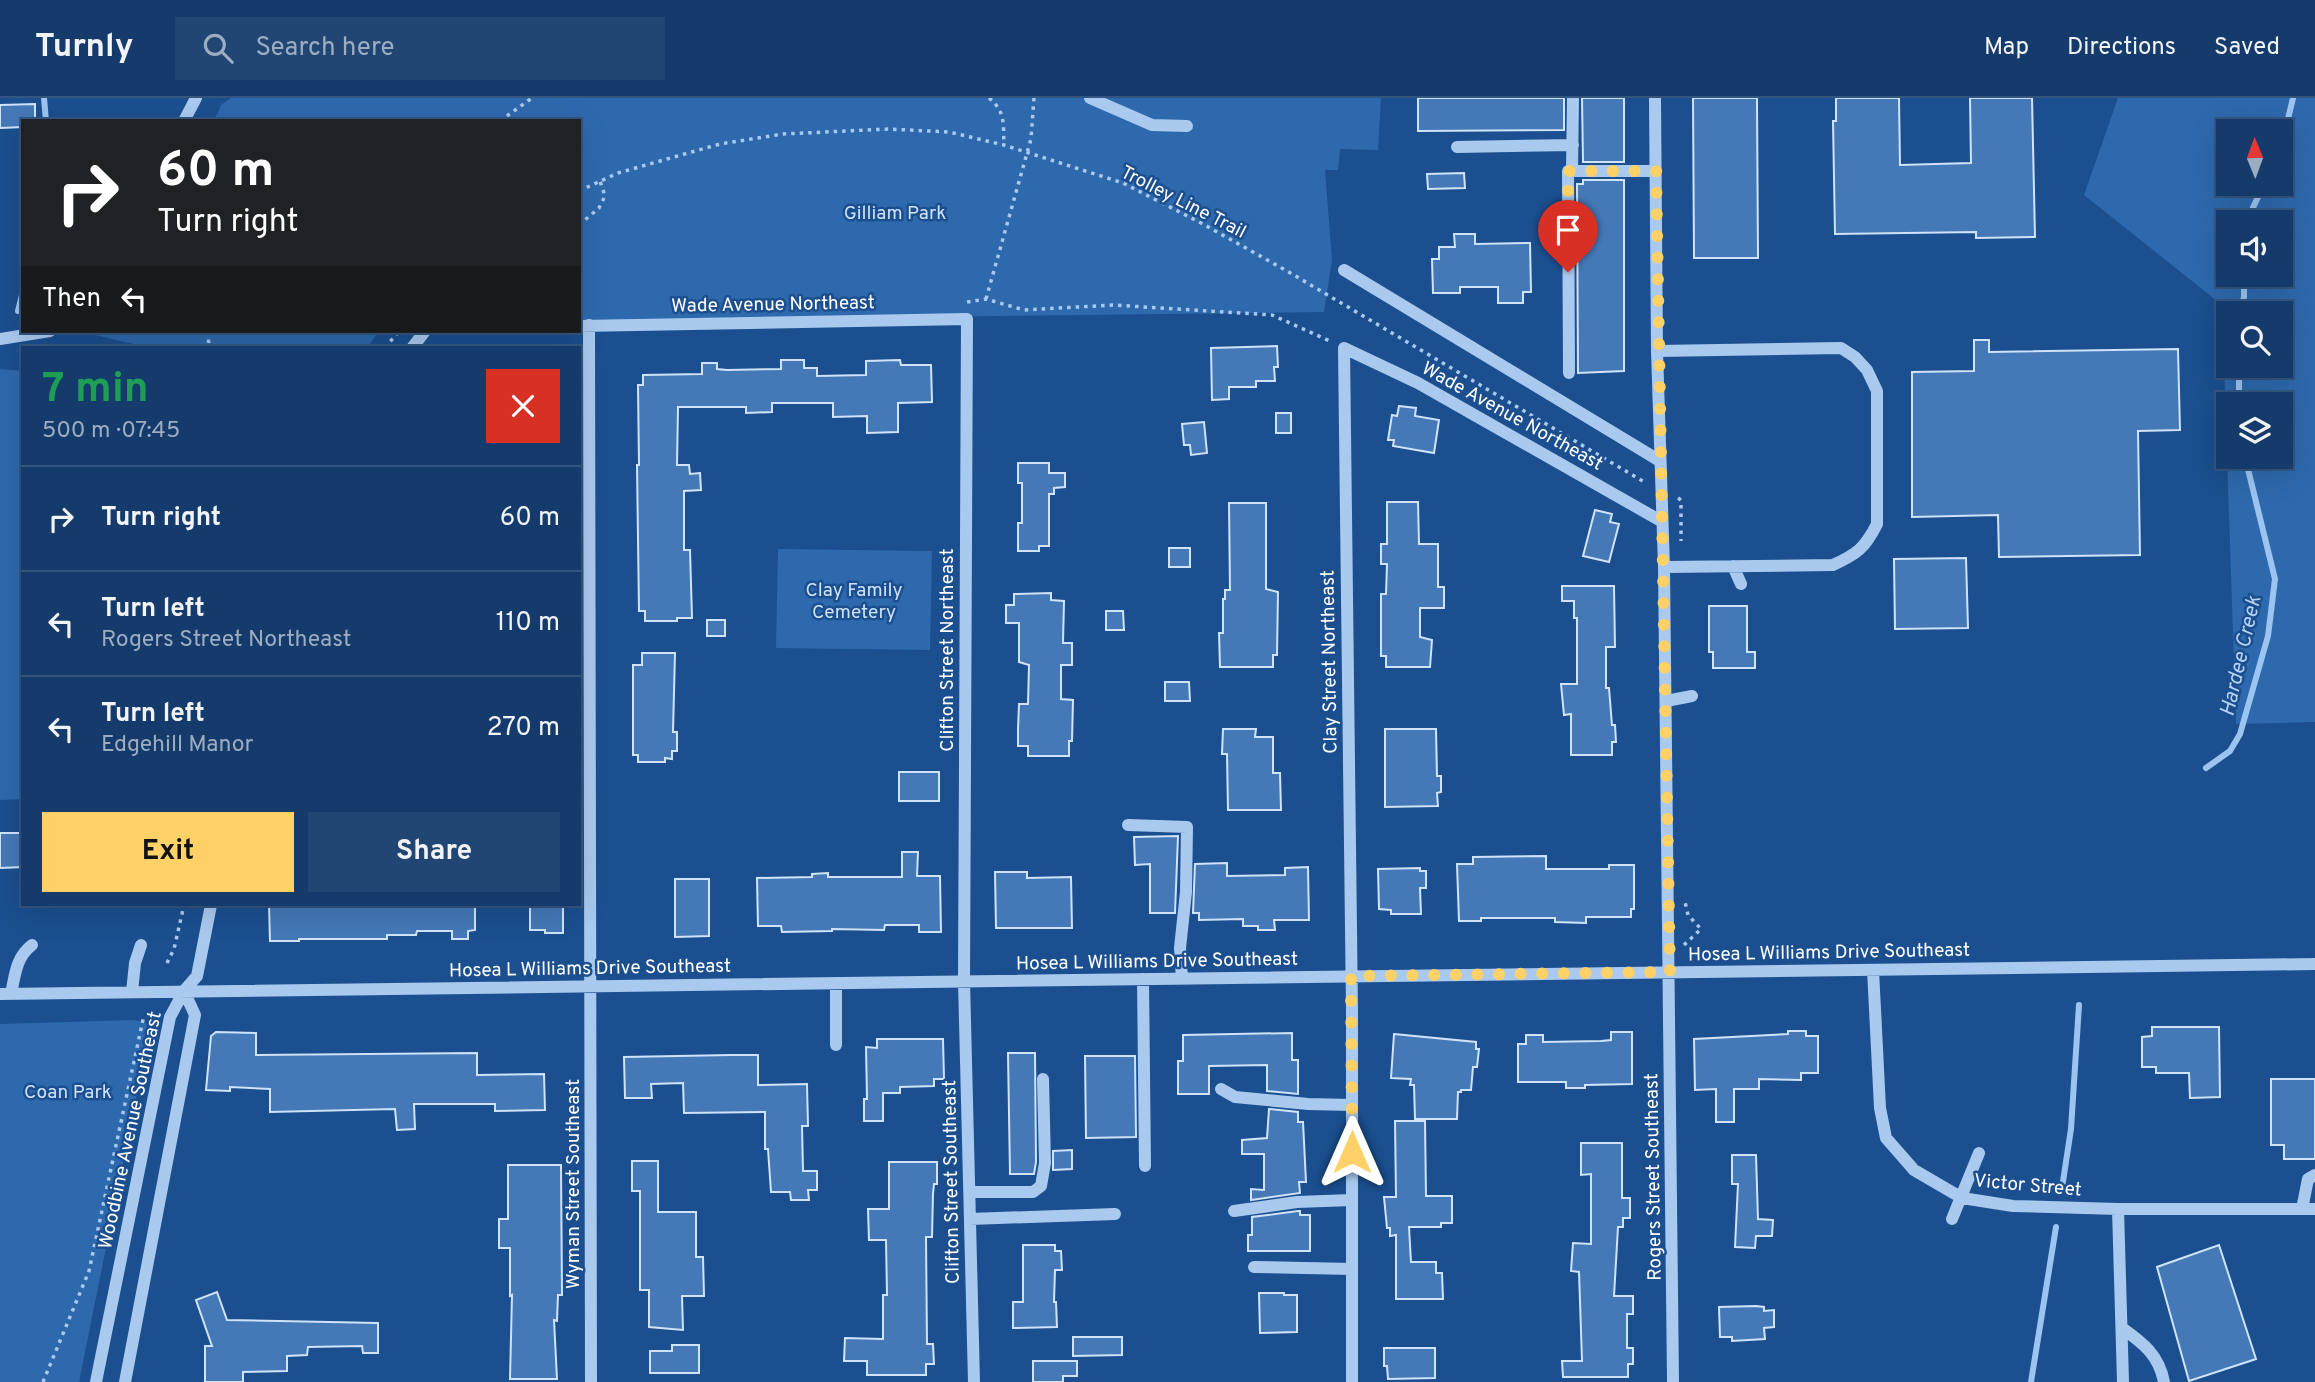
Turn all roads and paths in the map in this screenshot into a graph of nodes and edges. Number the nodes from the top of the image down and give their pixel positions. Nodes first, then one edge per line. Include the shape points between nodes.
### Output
1 (197, 98) edge
2 (532, 98) edge
3 (989, 98) edge
4 (1034, 98) edge
5 (1090, 98) edge
6 (1573, 98) edge
7 (1655, 98) edge
8 (185, 119) edge
9 (503, 119) edge
10 (1187, 126) dead end
11 (1004, 145) junction
12 (1573, 145) junction
13 (1457, 146) dead end
14 (1028, 151) junction
15 (1572, 171) junction
16 (1656, 171) junction
17 (600, 181) junction
18 (581, 190) edge
19 (581, 223) edge
20 (1344, 270) dead end
21 (986, 299) junction
22 (960, 303) dead end
23 (967, 318) joint
24 (584, 326) edge
25 (39, 333) edge
26 (0, 340) edge
27 (1344, 348) junction
28 (1657, 351) junction
29 (1569, 373) dead end
30 (1660, 461) junction
31 (1644, 482) dead end
32 (1661, 521) junction
33 (1733, 566) junction
34 (1664, 567) junction
35 (1741, 584) dead end
36 (1692, 696) dead end
37 (1666, 701) junction
38 (1128, 825) dead end
39 (184, 906) edge
40 (211, 906) edge
41 (32, 945) dead end
42 (141, 945) dead end
43 (167, 963) dead end
44 (2315, 964) edge
45 (1873, 970) junction
46 (1670, 972) junction
47 (1351, 976) junction
48 (1143, 979) junction
49 (1182, 979) junction
50 (964, 981) junction
51 (836, 983) junction
52 (592, 986) junction
53 (184, 991) junction
54 (132, 992) junction
55 (5, 994) edge
56 (144, 1015) dead end
57 (836, 1045) dead end
58 (1043, 1079) dead end
59 (1221, 1089) dead end
60 (1352, 1105) junction
61 (1979, 1153) dead end
62 (1146, 1166) dead end
63 (2315, 1175) edge
64 (970, 1192) junction
65 (1962, 1198) junction
66 (1352, 1200) junction
67 (2118, 1209) junction
68 (2308, 1209) edge
69 (1234, 1211) dead end
70 (1115, 1214) dead end
71 (970, 1219) junction
72 (1951, 1219) dead end
73 (1254, 1267) dead end
74 (1352, 1269) junction
75 (2122, 1328) junction
76 (43, 1382) edge
77 (96, 1382) edge
78 (125, 1382) edge
79 (591, 1382) edge
80 (974, 1382) edge
81 (1352, 1382) edge
82 (1673, 1382) edge
83 (2123, 1382) edge
84 (2164, 1382) edge

1 - 8 street
2 - 9 path
3 - 11 path via 1000,107
4 - 14 path
5 - 10 street via 1152,125
6 - 12 street
7 - 16 street, Rogers Street Southeast
11 - 14 path, Trolley Line Trail
11 - 17 path, Trolley Line Trail via 949,132 888,129 783,134 720,144
12 - 13 street
12 - 15 street
14 - 21 path
14 - 31 path, Trolley Line Trail via 1124,183 1200,223
15 - 16 street
15 - 29 street via 1568,171
16 - 28 street, Rogers Street Southeast
17 - 18 path, Trolley Line Trail
17 - 19 path via 605,196
20 - 30 street
21 - 22 path
21 - 27 path via 1024,310 1113,304 1272,315
23 - 24 street, Wade Avenue Northeast
23 - 50 street, Clifton Street Northeast
24 - 52 street, Wyman Street Southeast
25 - 26 street
27 - 32 street, Wade Avenue Northeast via 1418,383
27 - 47 street, Clay Street Northeast
28 - 30 street, Rogers Street Southeast
28 - 33 street via 1841,348 1867,370 1877,391 1877,524 1868,543 1833,565
30 - 32 street, Rogers Street Southeast
32 - 34 street, Rogers Street Southeast
33 - 34 street
33 - 35 street
34 - 37 street, Rogers Street Southeast
36 - 37 street
37 - 46 street, Rogers Street Southeast
38 - 49 street via 1187,827
39 - 43 path
40 - 53 street via 197,976
41 - 55 street via 24,951
42 - 54 street
44 - 45 street, Hosea L Williams Drive Southeast
45 - 46 street, Hosea L Williams Drive Southeast
45 - 65 street, Victor Street via 1886,1138 1914,1170
46 - 47 street, Hosea L Williams Drive Southeast
46 - 82 street, Rogers Street Southeast
47 - 49 street, Hosea L Williams Drive Southeast
47 - 60 street, Clay Street Northeast
48 - 49 street, Hosea L Williams Drive Southeast
48 - 50 street, Hosea L Williams Drive Southeast
48 - 62 street
50 - 51 street, Hosea L Williams Drive Southeast
50 - 64 street, Clifton Street Southeast
51 - 52 street, Hosea L Williams Drive Southeast
51 - 57 street
52 - 53 street, Hosea L Williams Drive Southeast
52 - 79 street, Wyman Street Southeast
53 - 54 street, Hosea L Williams Drive Southeast
53 - 77 street, Woodbine Avenue Southeast via 170,1017
53 - 78 street, Woodbine Avenue Southeast via 195,1015
54 - 55 street, Hosea L Williams Drive Southeast
56 - 76 path via 89,1271
58 - 64 street via 1045,1163 1041,1186 1033,1192
59 - 60 street via 1235,1097
60 - 66 street, Clay Street Northeast
61 - 65 street
63 - 68 street via 2308,1179
64 - 71 street, Clifton Street Southeast
65 - 67 street, Victor Street via 2013,1206
65 - 72 street
66 - 69 street
66 - 74 street, Clay Street Northeast
67 - 68 street, Victor Street
67 - 75 street
70 - 71 street
71 - 80 street, Clifton Street Southeast
73 - 74 street
74 - 81 street, Clay Street Northeast
75 - 83 street
75 - 84 street via 2155,1356

